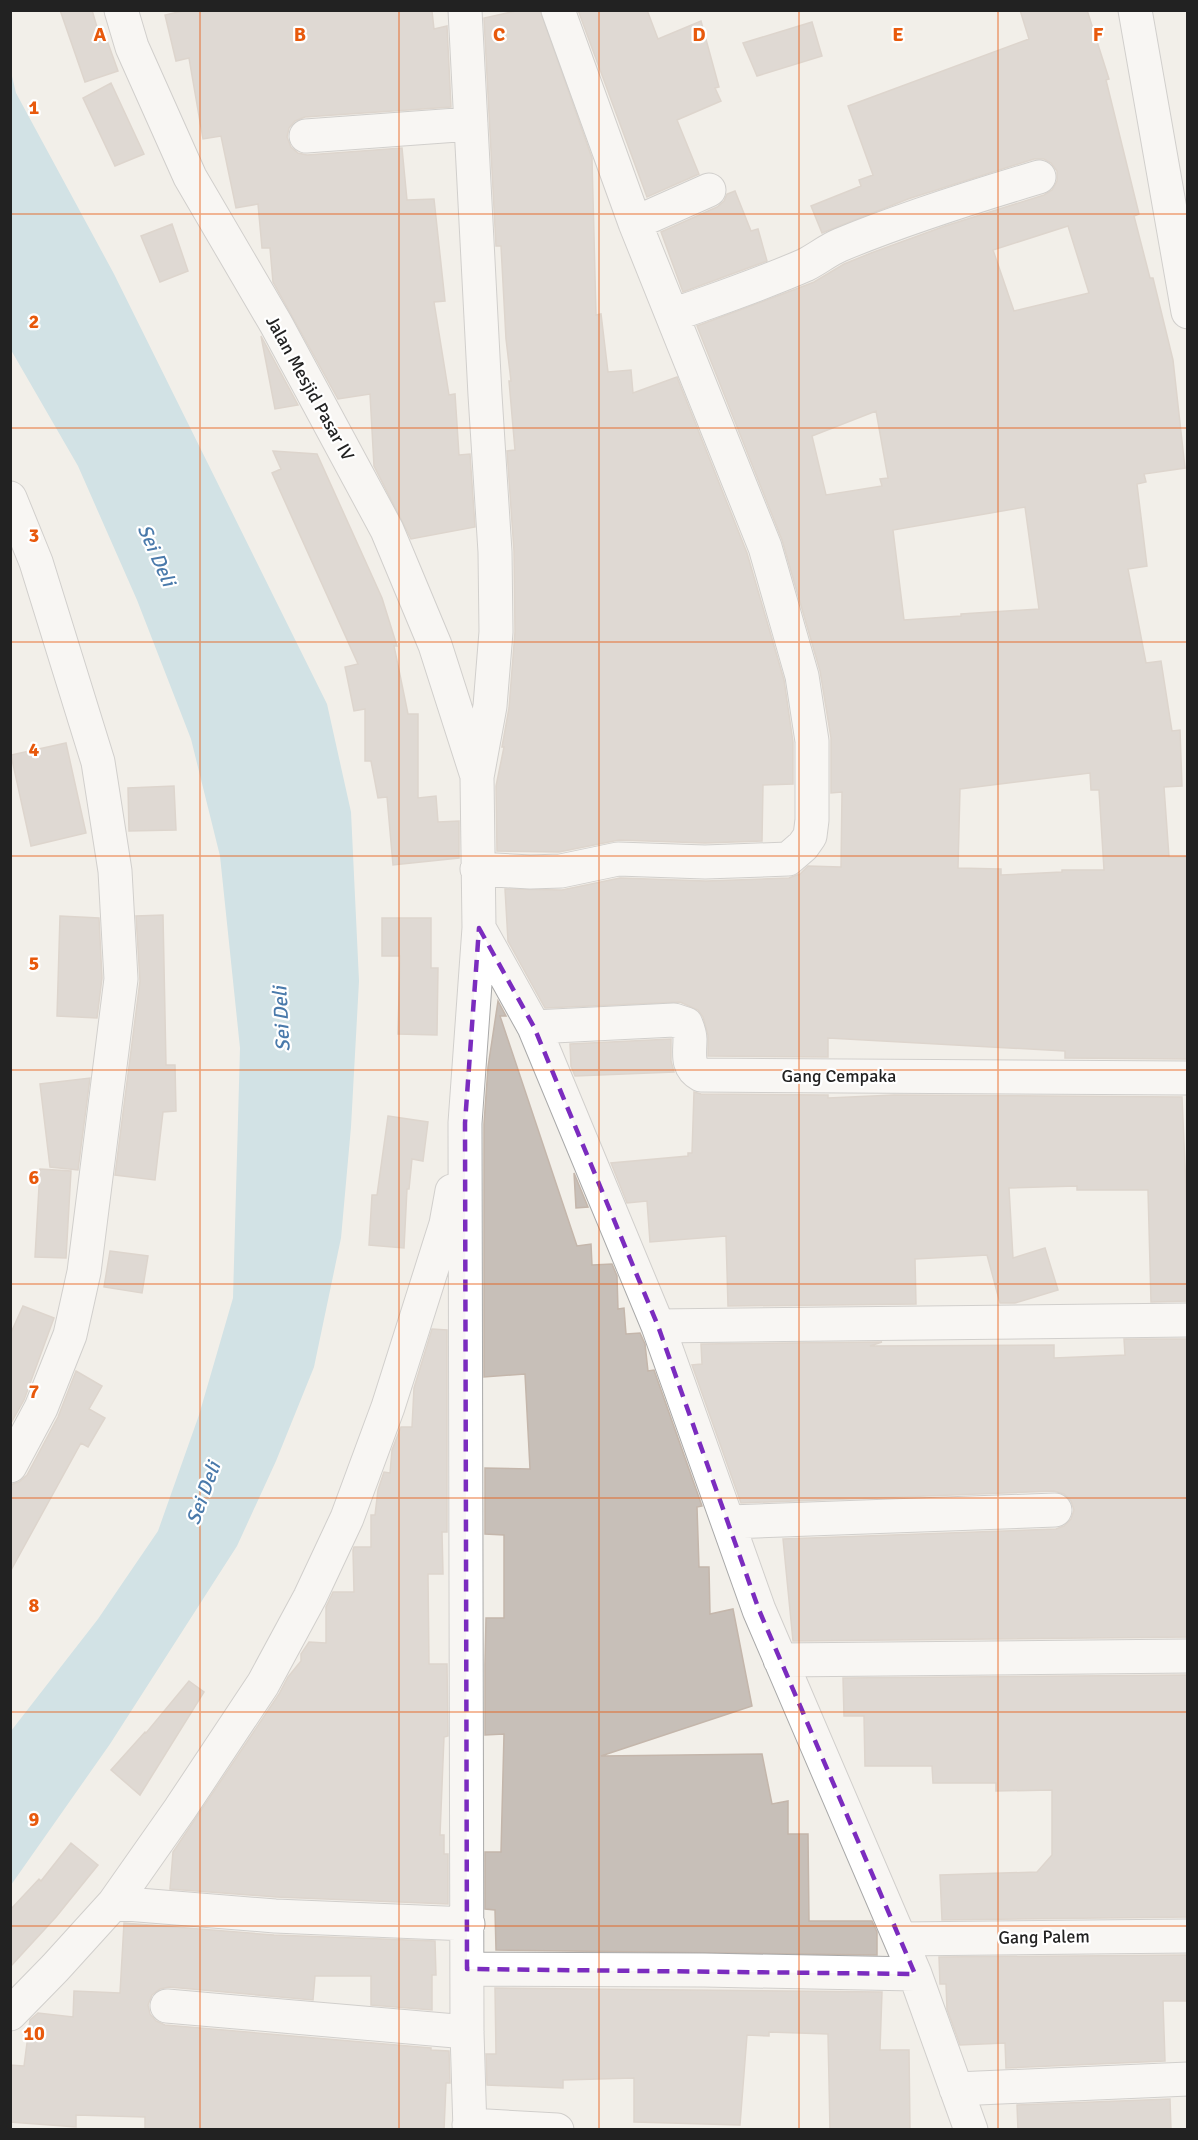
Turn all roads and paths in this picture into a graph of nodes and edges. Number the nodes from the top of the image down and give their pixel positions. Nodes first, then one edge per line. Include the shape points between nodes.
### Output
1 (121, 10) edge
2 (465, 10) edge
3 (558, 10) edge
4 (1135, 10) edge
5 (471, 124) junction
6 (306, 136) dead end
7 (1039, 177) dead end
8 (708, 190) dead end
9 (635, 223) junction
10 (1186, 294) edge
11 (673, 315) junction
12 (10, 498) edge
13 (477, 777) junction
14 (477, 869) junction
15 (479, 928) junction
16 (534, 1027) junction
17 (1188, 1078) edge
18 (465, 1123) junction
19 (1188, 1320) edge
20 (658, 1326) junction
21 (10, 1466) edge
22 (1055, 1510) dead end
23 (730, 1522) junction
24 (1188, 1656) edge
25 (780, 1660) junction
26 (114, 1903) junction
27 (468, 1924) junction
28 (1188, 1936) edge
29 (900, 1939) junction
30 (467, 1969) junction
31 (915, 1974) junction
32 (167, 2006) dead end
33 (10, 2014) edge
34 (467, 2032) junction
35 (1188, 2079) edge
36 (956, 2089) junction
37 (470, 2127) edge
38 (557, 2130) edge
39 (971, 2130) edge

1 - 13 street, Jalan Mesjid Pasar IV via 132,47 190,177 276,324 387,530 435,645
2 - 5 street
3 - 9 street
4 - 10 street
5 - 6 street
5 - 13 street via 496,632 490,706
7 - 11 street via 863,236 808,264
8 - 9 street
9 - 11 street
11 - 14 street via 765,547 802,676 812,741 810,836 788,859 618,859 561,871
12 - 21 street via 36,562 98,762 115,871 121,980 84,1272 70,1335 41,1408
13 - 14 street
14 - 15 street
15 - 16 street
15 - 18 street
16 - 17 street, Gang Cempaka via 674,1020 686,1024 689,1058 695,1072 701,1075
16 - 20 street
18 - 26 street via 446,1224 388,1407 347,1518 263,1684
18 - 27 street
19 - 20 street
20 - 23 street
22 - 23 street
23 - 25 street
24 - 25 street
25 - 29 street
26 - 27 street via 275,1916
26 - 33 street
27 - 30 street
28 - 29 street, Gang Palem
29 - 31 street
30 - 31 street
30 - 34 street
31 - 36 street
32 - 34 street
34 - 37 street
35 - 36 street
36 - 39 street
37 - 38 street

